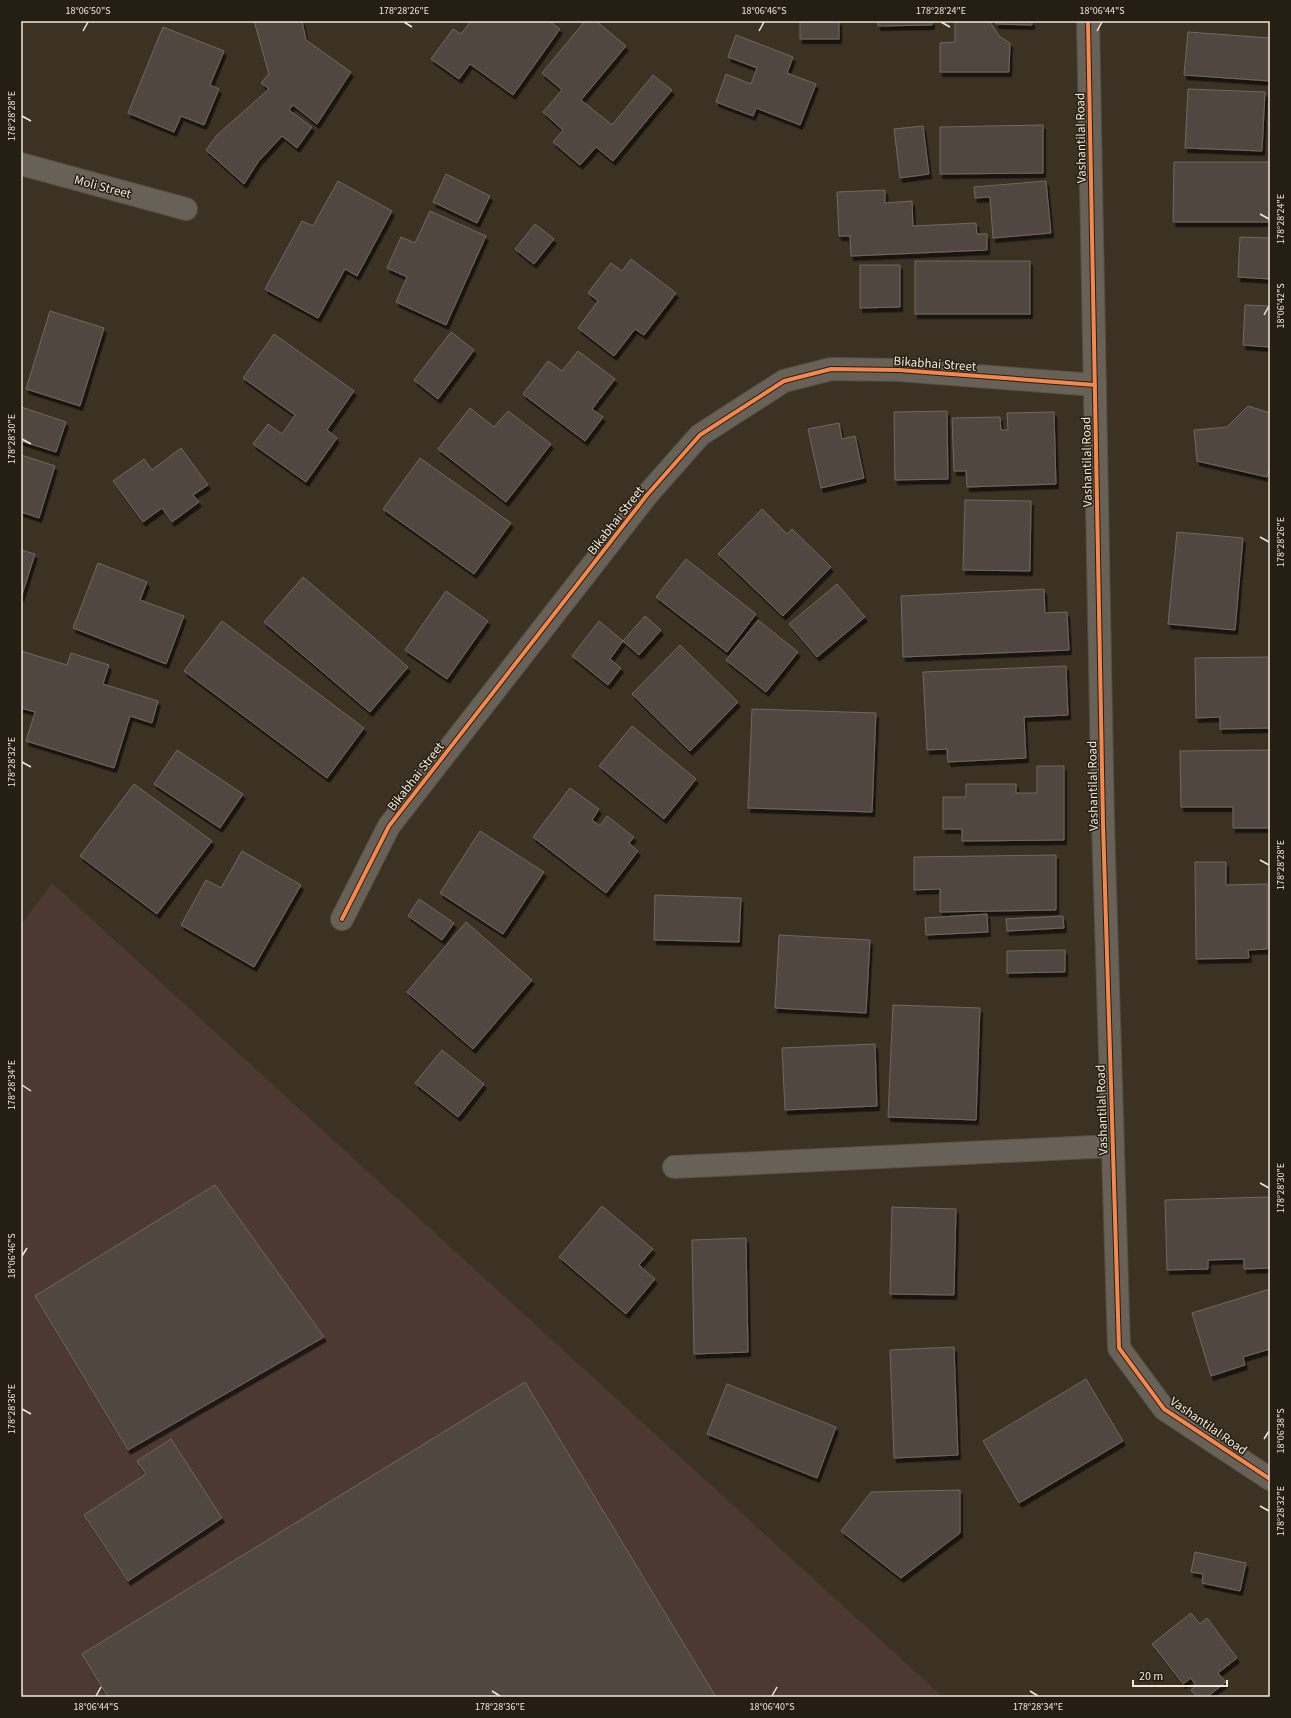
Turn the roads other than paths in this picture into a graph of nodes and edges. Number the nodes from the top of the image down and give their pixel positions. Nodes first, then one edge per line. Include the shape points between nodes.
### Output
1 (1088, 21) edge
2 (21, 164) edge
3 (186, 209) dead end
4 (1094, 386) junction
5 (342, 919) dead end
6 (1113, 1146) junction
7 (674, 1167) dead end
8 (1270, 1478) edge

1 - 4 street, Vashantilal Road
2 - 3 street, Moli Street
4 - 5 street, Bikabhai Street via 899,370 831,369 784,381 700,435 647,495 389,826
4 - 6 street, Vashantilal Road
6 - 7 street
6 - 8 street, Vashantilal Road via 1119,1348 1164,1409

